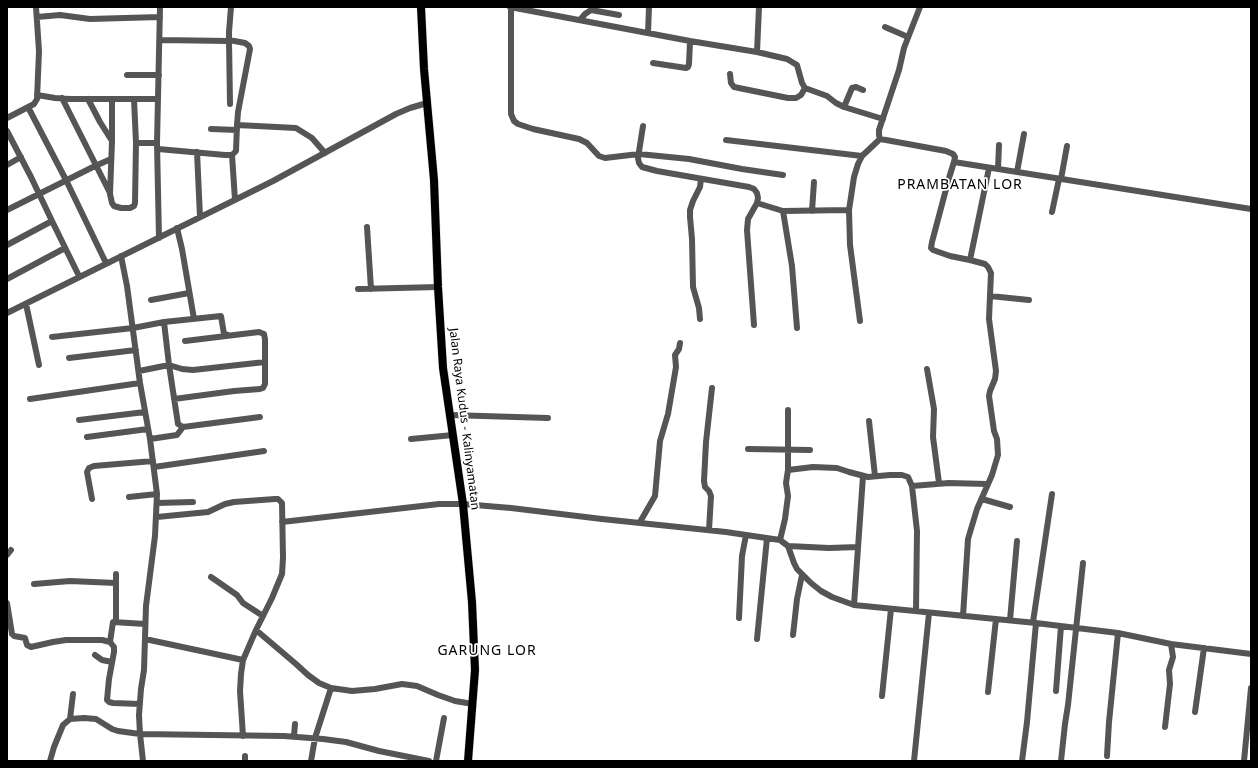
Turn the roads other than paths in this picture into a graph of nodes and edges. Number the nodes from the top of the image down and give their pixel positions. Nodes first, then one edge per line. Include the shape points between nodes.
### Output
1 (36, 7) edge
2 (160, 7) edge
3 (231, 7) edge
4 (421, 7) edge
5 (510, 7) edge
6 (649, 7) edge
7 (759, 7) edge
8 (920, 7) edge
9 (619, 16) dead end
10 (36, 17) junction
11 (160, 17) junction
12 (580, 20) junction
13 (885, 27) dead end
14 (648, 33) junction
15 (908, 37) junction
16 (160, 40) junction
17 (229, 40) junction
18 (690, 41) junction
19 (757, 52) junction
20 (653, 63) dead end
21 (730, 74) dead end
22 (127, 75) dead end
23 (159, 75) junction
24 (805, 88) junction
25 (863, 90) dead end
26 (37, 95) junction
27 (62, 98) junction
28 (88, 99) junction
29 (112, 99) junction
30 (134, 99) junction
31 (158, 99) junction
32 (427, 103) junction
33 (230, 104) dead end
34 (28, 107) junction
35 (844, 107) junction
36 (7, 118) edge
37 (882, 119) junction
38 (643, 126) dead end
39 (237, 128) junction
40 (211, 129) dead end
41 (7, 131) edge
42 (1024, 134) dead end
43 (880, 139) junction
44 (726, 140) dead end
45 (112, 141) junction
46 (136, 144) junction
47 (999, 145) dead end
48 (158, 146) junction
49 (1067, 146) dead end
50 (197, 152) junction
51 (325, 153) junction
52 (639, 154) junction
53 (232, 155) junction
54 (862, 156) junction
55 (21, 157) junction
56 (111, 159) junction
57 (954, 162) junction
58 (7, 165) edge
59 (95, 166) junction
60 (989, 168) junction
61 (998, 169) junction
62 (1017, 172) junction
63 (784, 176) dead end
64 (701, 179) junction
65 (1060, 179) junction
66 (66, 180) junction
67 (814, 182) dead end
68 (39, 194) junction
69 (110, 194) junction
70 (235, 200) junction
71 (757, 203) junction
72 (1251, 209) edge
73 (7, 210) edge
74 (849, 210) junction
75 (783, 211) junction
76 (812, 211) junction
77 (1052, 212) dead end
78 (200, 217) junction
79 (52, 221) junction
80 (367, 227) dead end
81 (177, 228) junction
82 (159, 238) junction
83 (7, 245) edge
84 (65, 248) junction
85 (121, 256) junction
86 (970, 260) junction
87 (106, 263) junction
88 (79, 276) junction
89 (7, 279) edge
90 (438, 287) junction
91 (358, 289) dead end
92 (371, 289) junction
93 (189, 293) junction
94 (990, 296) junction
95 (151, 300) dead end
96 (1029, 300) dead end
97 (26, 304) junction
98 (7, 313) edge
99 (194, 319) junction
100 (700, 319) dead end
101 (860, 321) dead end
102 (164, 322) junction
103 (754, 325) dead end
104 (133, 328) junction
105 (796, 328) dead end
106 (228, 336) junction
107 (52, 337) dead end
108 (185, 341) dead end
109 (680, 343) dead end
110 (136, 350) junction
111 (69, 358) dead end
112 (265, 362) junction
113 (39, 365) dead end
114 (169, 365) junction
115 (927, 369) dead end
116 (139, 371) junction
117 (140, 383) junction
118 (712, 388) dead end
119 (174, 398) junction
120 (30, 399) dead end
121 (788, 410) dead end
122 (145, 412) junction
123 (450, 415) junction
124 (260, 417) dead end
125 (548, 418) dead end
126 (79, 420) dead end
127 (869, 421) dead end
128 (183, 427) junction
129 (148, 429) junction
130 (453, 435) junction
131 (88, 437) dead end
132 (150, 439) junction
133 (412, 439) dead end
134 (748, 449) dead end
135 (788, 450) junction
136 (810, 450) dead end
137 (264, 451) dead end
138 (153, 464) junction
139 (788, 470) junction
140 (864, 476) junction
141 (875, 476) junction
142 (940, 483) junction
143 (988, 484) junction
144 (912, 486) junction
145 (157, 494) junction
146 (1052, 494) dead end
147 (129, 496) dead end
148 (982, 498) junction
149 (92, 499) dead end
150 (193, 502) dead end
151 (157, 503) junction
152 (463, 504) junction
153 (1010, 507) dead end
154 (157, 517) junction
155 (282, 522) junction
156 (640, 522) junction
157 (709, 530) junction
158 (746, 535) junction
159 (767, 538) junction
160 (780, 540) junction
161 (1017, 541) dead end
162 (788, 546) junction
163 (858, 547) junction
164 (11, 550) dead end
165 (7, 555) edge
166 (1083, 563) dead end
167 (116, 574) dead end
168 (802, 575) junction
169 (211, 577) dead end
170 (34, 584) dead end
171 (116, 584) junction
172 (7, 603) edge
173 (854, 605) junction
174 (890, 609) junction
175 (916, 611) junction
176 (929, 613) junction
177 (263, 616) junction
178 (963, 616) junction
179 (739, 618) dead end
180 (996, 619) junction
181 (1010, 620) junction
182 (116, 622) junction
183 (1034, 622) junction
184 (145, 624) junction
185 (1061, 626) junction
186 (1076, 628) junction
187 (256, 630) junction
188 (1118, 632) junction
189 (793, 635) dead end
190 (145, 639) junction
191 (757, 639) dead end
192 (110, 642) junction
193 (1171, 644) junction
194 (1204, 648) junction
195 (1251, 654) edge
196 (95, 655) dead end
197 (243, 660) junction
198 (112, 662) junction
199 (331, 688) junction
200 (1251, 688) edge
201 (1056, 691) dead end
202 (988, 692) dead end
203 (73, 694) dead end
204 (882, 696) dead end
205 (140, 704) junction
206 (473, 704) junction
207 (1196, 712) dead end
208 (444, 718) dead end
209 (70, 719) junction
210 (295, 724) dead end
211 (1165, 727) dead end
212 (140, 734) junction
213 (243, 736) junction
214 (294, 736) junction
215 (316, 738) junction
216 (1107, 756) dead end
217 (408, 758) edge
218 (50, 761) edge
219 (143, 761) edge
220 (311, 761) edge
221 (429, 761) edge
222 (436, 761) edge
223 (468, 761) edge
224 (914, 761) edge
225 (1022, 761) edge
226 (1060, 761) edge
227 (1244, 761) edge

1 - 10 street
2 - 11 street
3 - 17 street
4 - 32 main road, Jalan Raya Kudus - Kalinyamatan
5 - 12 street
5 - 52 street via 511,114 514,121 533,129 579,139 605,158
6 - 14 street
7 - 19 street
8 - 15 street
9 - 12 street via 591,10
10 - 11 street
10 - 26 street via 39,51
11 - 16 street
12 - 14 street
13 - 15 street
14 - 18 street
15 - 37 street
16 - 17 street
16 - 23 street
17 - 33 street
17 - 39 street via 245,44 250,49
18 - 19 street
18 - 20 street via 688,67
19 - 24 street via 795,63
21 - 24 street via 734,87 788,98 796,98
22 - 23 street
23 - 31 street
24 - 35 street via 827,96
25 - 35 street via 852,88
26 - 27 street
26 - 34 street via 35,102
27 - 28 street
27 - 59 street
28 - 29 street
28 - 45 street
29 - 30 street
29 - 45 street
30 - 31 street
30 - 46 street
31 - 48 street
32 - 51 street via 396,114
32 - 90 main road, Jalan Raya Kudus - Kalinyamatan
34 - 36 street
34 - 66 street
35 - 37 street
37 - 43 street
38 - 52 street
39 - 40 street
39 - 51 street via 296,128 312,138
39 - 53 street via 236,151
41 - 55 street
42 - 62 street
43 - 54 street
43 - 57 street via 951,152
44 - 54 street
45 - 56 street
46 - 48 street
46 - 69 street via 134,206 114,206
47 - 61 street
48 - 50 street
48 - 82 street
49 - 65 street
50 - 53 street
50 - 78 street
51 - 70 street
52 - 63 street via 689,159
52 - 64 street via 639,163 642,167
53 - 70 street
54 - 74 street via 856,170
55 - 58 street
55 - 68 street
56 - 59 street
56 - 69 street
57 - 60 street
57 - 86 street via 931,247 950,256
59 - 66 street
59 - 69 street
60 - 61 street
60 - 86 street
61 - 62 street
62 - 65 street
64 - 71 street via 754,189 757,193
64 - 100 street via 690,217 693,287
65 - 72 street
65 - 77 street
66 - 68 street
66 - 87 street
67 - 76 street
68 - 73 street
68 - 79 street
70 - 78 street
71 - 75 street
71 - 103 street via 748,220 747,230
74 - 76 street
74 - 101 street via 850,245
75 - 76 street
75 - 105 street via 792,266
78 - 81 street
79 - 83 street
79 - 84 street
80 - 92 street
81 - 82 street
81 - 93 street
82 - 85 street
84 - 88 street
84 - 89 street
85 - 87 street
85 - 104 street
86 - 94 street via 985,264 990,269
87 - 88 street
88 - 97 street
90 - 92 street
90 - 123 main road, Jalan Raya Kudus - Kalinyamatan via 443,368
91 - 92 street
93 - 95 street
93 - 99 street
94 - 96 street
94 - 143 street via 990,330 996,371 989,396 998,448 996,463
97 - 98 street
97 - 113 street
99 - 102 street
99 - 106 street via 221,316 224,334
102 - 104 street
102 - 114 street
104 - 107 street
104 - 110 street
106 - 108 street
106 - 112 street via 259,332 264,334
109 - 156 street via 675,355 676,367 668,414 660,441 656,496
110 - 111 street
110 - 116 street
112 - 114 street via 193,370
112 - 119 street via 263,388
114 - 116 street
114 - 119 street
115 - 142 street via 934,409 933,437
116 - 117 street
117 - 120 street
117 - 122 street
118 - 157 street via 706,434 704,481 711,496
119 - 128 street via 177,421
121 - 135 street
122 - 126 street
122 - 129 street
123 - 125 street
123 - 130 main road, Jalan Raya Kudus - Kalinyamatan
124 - 128 street
127 - 141 street
128 - 132 street via 177,435
129 - 131 street
129 - 132 street
130 - 133 street
130 - 152 main road, Jalan Raya Kudus - Kalinyamatan
132 - 138 street
134 - 135 street
135 - 136 street
135 - 139 street
137 - 138 street
138 - 145 street
138 - 149 street via 89,468 87,472
139 - 140 street via 837,468
139 - 160 street via 788,496
140 - 141 street
140 - 163 street
141 - 144 street via 908,477
142 - 143 street
142 - 144 street
143 - 148 street
144 - 175 street via 918,531
145 - 147 street
145 - 151 street
146 - 183 street
148 - 153 street
148 - 178 street via 968,538
150 - 151 street
151 - 154 street
152 - 155 street via 439,504
152 - 156 street
152 - 206 main road, Jalan Raya Kudus - Kalinyamatan via 474,628
154 - 155 street via 208,512 234,502 275,498 282,503
154 - 184 street
155 - 177 street via 283,567
156 - 157 street
157 - 158 street
158 - 159 street
158 - 179 street via 742,556
159 - 160 street
159 - 191 street
160 - 162 street
161 - 181 street
162 - 163 street
162 - 168 street
163 - 173 street
164 - 165 street
166 - 186 street
167 - 171 street
168 - 173 street via 822,591
168 - 189 street
169 - 177 street
170 - 171 street via 70,581
171 - 182 street
172 - 192 street via 12,634 25,638 31,647 66,640
173 - 174 street
174 - 175 street
174 - 204 street
175 - 176 street
176 - 178 street
176 - 224 street
177 - 187 street
178 - 180 street
180 - 181 street
180 - 202 street
181 - 183 street
182 - 184 street
182 - 192 street via 113,622
183 - 185 street
183 - 225 street
184 - 190 street
185 - 186 street
185 - 201 street
186 - 188 street
186 - 226 street
187 - 197 street
187 - 199 street via 308,675
188 - 193 street
188 - 216 street
190 - 197 street
190 - 205 street
192 - 198 street via 114,649
193 - 194 street
193 - 211 street via 1173,657 1169,670
194 - 195 street
194 - 207 street
196 - 198 street
197 - 213 street via 240,674
198 - 205 street via 108,702
199 - 206 street via 352,691 402,684 417,686 455,701
199 - 215 street
200 - 227 street
203 - 209 street
205 - 212 street
206 - 223 main road, Jalan Raya Kudus - Kalinyamatan
208 - 222 street
209 - 212 street via 96,719 112,729
209 - 218 street via 63,725
210 - 214 street
212 - 213 street
212 - 219 street
213 - 214 street
214 - 215 street
215 - 217 street via 346,742
215 - 220 street
217 - 221 street

